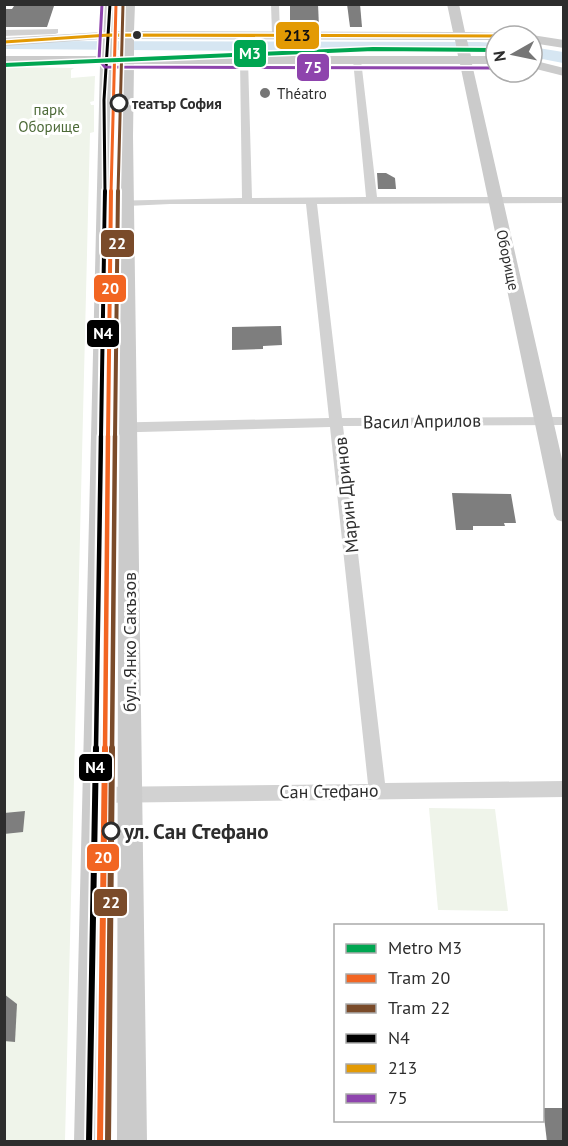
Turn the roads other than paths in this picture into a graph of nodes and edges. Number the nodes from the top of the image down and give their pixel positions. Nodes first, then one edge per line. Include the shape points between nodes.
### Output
1 (110, 4) edge
2 (129, 4) edge
3 (275, 4) edge
4 (453, 4) edge
5 (56, 31) dead end
6 (4, 33) edge
7 (276, 34) junction
8 (109, 35) junction
9 (129, 35) junction
10 (484, 41) edge
11 (544, 41) edge
12 (4, 42) edge
13 (564, 44) edge
14 (462, 47) junction
15 (484, 55) edge
16 (4, 60) edge
17 (106, 60) junction
18 (126, 60) junction
19 (244, 60) junction
20 (357, 60) junction
21 (544, 67) edge
22 (564, 72) edge
23 (496, 200) junction
24 (564, 200) edge
25 (247, 201) junction
26 (311, 201) junction
27 (372, 201) junction
28 (116, 204) junction
29 (542, 420) junction
30 (564, 421) edge
31 (338, 422) junction
32 (128, 427) junction
33 (101, 428) junction
34 (564, 515) edge
35 (564, 789) edge
36 (377, 790) junction
37 (130, 794) junction
38 (95, 795) junction
39 (89, 1142) edge
40 (132, 1142) edge

1 - 8 main road, бул. Янко Сакъзов
2 - 9 main road, бул. Янко Сакъзов
3 - 7 street
4 - 14 main road, Оборище
5 - 6 street
7 - 9 main road
7 - 14 main road
8 - 9 main road
8 - 12 main road
8 - 17 main road, бул. Янко Сакъзов
9 - 18 main road, бул. Янко Сакъзов
10 - 14 main road
11 - 13 main road
14 - 15 main road
14 - 20 main road
14 - 23 main road, Оборище
16 - 17 main road
17 - 18 main road
17 - 28 main road, бул. Янко Сакъзов
18 - 19 main road
18 - 28 main road, бул. Янко Сакъзов
19 - 20 main road
19 - 25 street
20 - 27 street
21 - 22 main road
23 - 24 street
23 - 27 street
23 - 29 main road, Оборище
25 - 26 street
25 - 28 street
26 - 27 street
26 - 31 street, Марин Дринов
28 - 32 main road, бул. Янко Сакъзов
28 - 33 main road, бул. Янко Сакъзов
29 - 30 street, Васил Априлов
29 - 31 street, Васил Априлов
29 - 34 main road, Оборище
31 - 32 street, Васил Априлов
31 - 36 street, Марин Дринов
32 - 33 street, Васил Априлов
32 - 37 main road, бул. Янко Сакъзов
33 - 38 main road, бул. Янко Сакъзов
35 - 36 street, Сан Стефано
36 - 37 street, Сан Стефано
37 - 38 street, Сан Стефано
37 - 40 main road, бул. Янко Сакъзов
38 - 39 main road, бул. Янко Сакъзов

